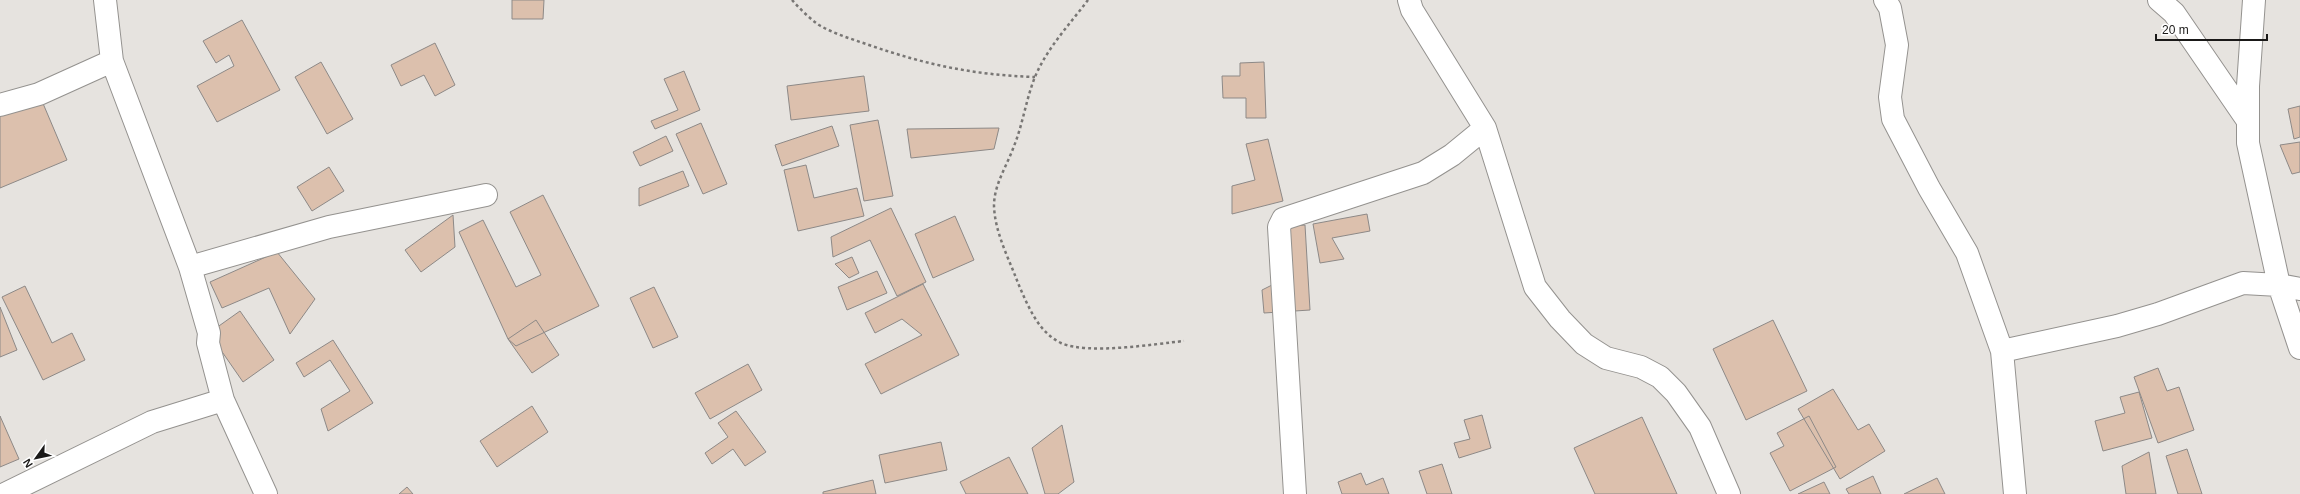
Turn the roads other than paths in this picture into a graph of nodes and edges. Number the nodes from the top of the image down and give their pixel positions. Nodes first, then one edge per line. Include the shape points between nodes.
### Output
1 (105, 0) edge
2 (1409, 0) edge
3 (1885, 0) edge
4 (2159, 0) edge
5 (2254, 0) edge
6 (112, 61) junction
7 (0, 106) edge
8 (2248, 121) junction
9 (1485, 128) junction
10 (486, 194) dead end
11 (190, 267) junction
12 (2279, 285) junction
13 (2300, 289) edge
14 (2300, 348) edge
15 (2002, 351) junction
16 (223, 400) junction
17 (5, 494) edge
18 (266, 494) edge
19 (1295, 494) edge
20 (1730, 494) edge
21 (2015, 494) edge

1 - 6 street
2 - 9 street via 1412,10
3 - 15 street via 1890,8 1897,45 1890,97 1893,119 1967,253
4 - 8 street via 2174,13
5 - 8 street
6 - 7 street via 39,94
6 - 11 street
8 - 12 street via 2248,143
9 - 19 street via 1423,173 1283,220 1279,227
9 - 20 street via 1535,287 1584,344 1606,358 1641,367 1660,377 1676,393 1700,427
10 - 11 street via 329,227
11 - 16 street via 209,333 208,343
12 - 13 street
12 - 14 street
12 - 15 street via 2243,283 2117,326
15 - 21 street
16 - 17 street via 152,422
16 - 18 street

